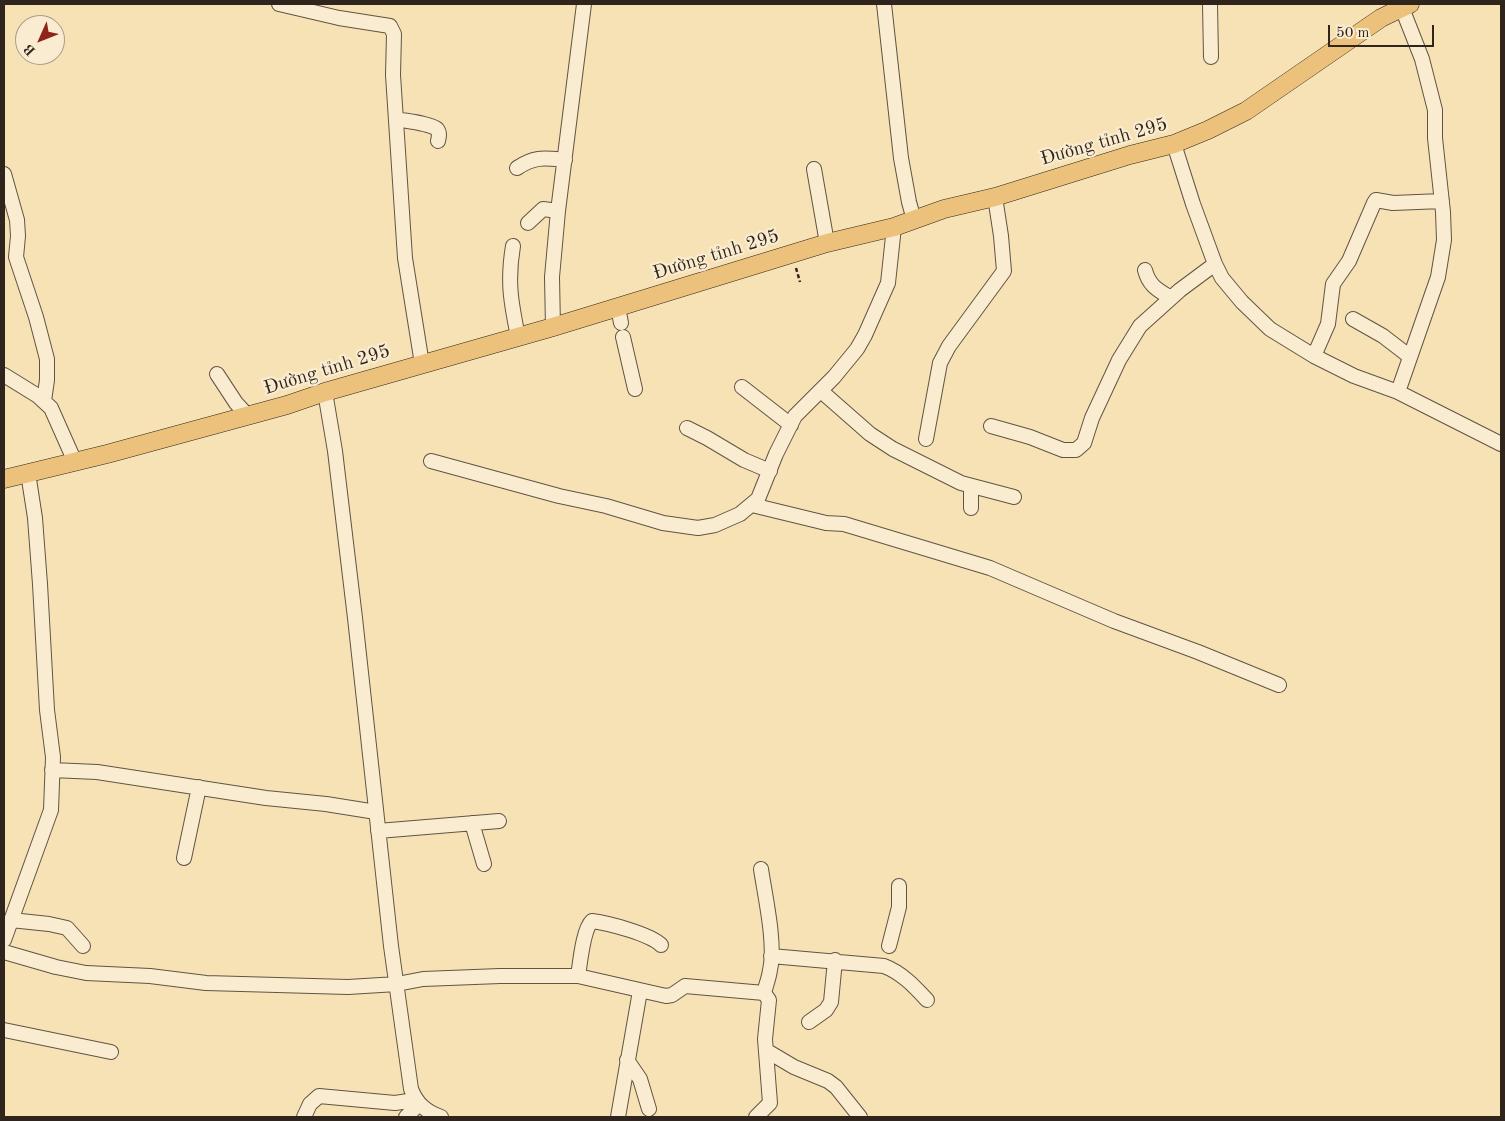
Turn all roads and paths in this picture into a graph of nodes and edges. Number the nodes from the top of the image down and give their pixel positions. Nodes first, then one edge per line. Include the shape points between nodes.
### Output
1 (279, 4) edge
2 (584, 4) edge
3 (884, 4) edge
4 (1210, 4) edge
5 (1406, 6) edge
6 (310, 7) edge
7 (1211, 57) dead end
8 (396, 120) junction
9 (438, 141) dead end
10 (1174, 144) junction
11 (565, 160) junction
12 (516, 168) dead end
13 (814, 169) dead end
14 (4, 174) edge
15 (995, 197) junction
16 (1442, 201) junction
17 (558, 211) junction
18 (914, 220) junction
19 (528, 224) dead end
20 (894, 227) junction
21 (827, 243) junction
22 (513, 246) dead end
23 (1215, 264) junction
24 (1145, 270) dead end
25 (1171, 298) junction
26 (1353, 319) dead end
27 (621, 322) junction
28 (553, 327) junction
29 (518, 337) junction
30 (1314, 356) junction
31 (1409, 356) junction
32 (422, 364) junction
33 (217, 374) dead end
34 (4, 375) edge
35 (742, 386) dead end
36 (635, 389) dead end
37 (821, 391) junction
38 (325, 392) junction
39 (1398, 392) junction
40 (44, 401) junction
41 (248, 416) junction
42 (790, 425) junction
43 (991, 426) dead end
44 (687, 428) dead end
45 (926, 439) dead end
46 (1501, 444) edge
47 (75, 462) junction
48 (432, 462) dead end
49 (770, 470) junction
50 (28, 473) junction
51 (4, 478) edge
52 (971, 486) junction
53 (1014, 497) dead end
54 (752, 505) junction
55 (971, 508) dead end
56 (1279, 685) dead end
57 (52, 770) junction
58 (199, 787) junction
59 (376, 812) junction
60 (499, 821) dead end
61 (472, 823) junction
62 (378, 831) junction
63 (184, 858) dead end
64 (484, 864) dead end
65 (761, 869) dead end
66 (899, 886) dead end
67 (11, 920) junction
68 (4, 940) edge
69 (661, 945) dead end
70 (83, 946) dead end
71 (4, 952) edge
72 (771, 956) junction
73 (886, 956) junction
74 (835, 960) junction
75 (578, 976) junction
76 (396, 984) junction
77 (640, 991) junction
78 (764, 993) junction
79 (927, 1000) dead end
80 (809, 1022) dead end
81 (4, 1030) edge
82 (767, 1051) junction
83 (111, 1052) dead end
84 (627, 1060) junction
85 (417, 1102) junction
86 (649, 1109) dead end
87 (304, 1117) edge
88 (406, 1117) edge
89 (441, 1117) edge
90 (618, 1117) edge
91 (756, 1117) edge
92 (860, 1117) edge

1 - 6 street
2 - 11 street
3 - 18 street via 901,158
4 - 7 street
5 - 10 main road, Đường tỉnh 295 via 1381,18 1246,111
5 - 16 street via 1435,110
6 - 8 street via 339,18 390,26 394,34
8 - 9 street via 437,130 440,134
8 - 32 street via 405,258
10 - 15 main road, Đường tỉnh 295
10 - 23 street
11 - 12 street via 542,157
11 - 17 street
13 - 21 street
14 - 40 street via 17,220 16,256 46,359
15 - 18 main road, Đường tỉnh 295
15 - 45 street via 1004,271 940,363
16 - 30 street via 1374,202 1349,262 1333,284 1328,324
16 - 31 street via 1444,240 1438,277
17 - 19 street via 543,209
17 - 28 street via 552,277
18 - 20 main road, Đường tỉnh 295
20 - 21 main road, Đường tỉnh 295
20 - 37 street via 888,283 869,326 857,349
21 - 27 main road, Đường tỉnh 295
22 - 29 street via 510,295
23 - 25 street
23 - 30 street via 1242,302 1270,329
24 - 25 street via 1153,287
25 - 43 street via 1140,326 1119,360 1084,443 1076,450 1064,450
26 - 31 street
27 - 28 main road, Đường tỉnh 295
27 - 36 street
28 - 29 main road, Đường tỉnh 295
29 - 32 main road, Đường tỉnh 295
30 - 39 street via 1354,376
31 - 39 street
32 - 38 main road, Đường tỉnh 295
33 - 41 street
34 - 40 street
35 - 42 street
37 - 42 street
37 - 52 street via 870,434 893,449
38 - 41 main road, Đường tỉnh 295
38 - 59 street via 335,451
39 - 46 street
40 - 47 street via 51,408
41 - 47 main road, Đường tỉnh 295
42 - 49 street
44 - 49 street via 744,460
47 - 50 main road, Đường tỉnh 295
48 - 54 street via 663,523 698,528 715,525
49 - 54 street via 758,499
50 - 51 main road, Đường tỉnh 295
50 - 57 street via 35,518
52 - 53 street
52 - 55 street
54 - 56 street via 826,523 844,524 990,568
57 - 58 street via 97,772
57 - 67 street via 51,810
58 - 59 street
58 - 63 street
59 - 62 street
60 - 61 street
61 - 62 street
61 - 64 street
62 - 76 street
65 - 72 street
66 - 73 street via 899,907
67 - 68 street
67 - 70 street via 67,928
69 - 75 street via 639,934 592,921 588,924
71 - 76 street via 86,973 206,983 348,987
72 - 74 street
72 - 78 street
73 - 74 street
73 - 79 street via 894,970 911,982
74 - 80 street via 831,1002 826,1010
75 - 76 street via 423,979
75 - 77 street
76 - 85 street via 411,1089
77 - 78 street via 666,996 685,986
77 - 84 street
78 - 82 street via 769,1000 764,1038
81 - 83 street
82 - 91 street via 770,1103
82 - 92 street via 836,1086
84 - 86 street via 640,1079
84 - 90 street
85 - 87 street via 319,1096 310,1104
85 - 88 street
85 - 89 street via 428,1112

